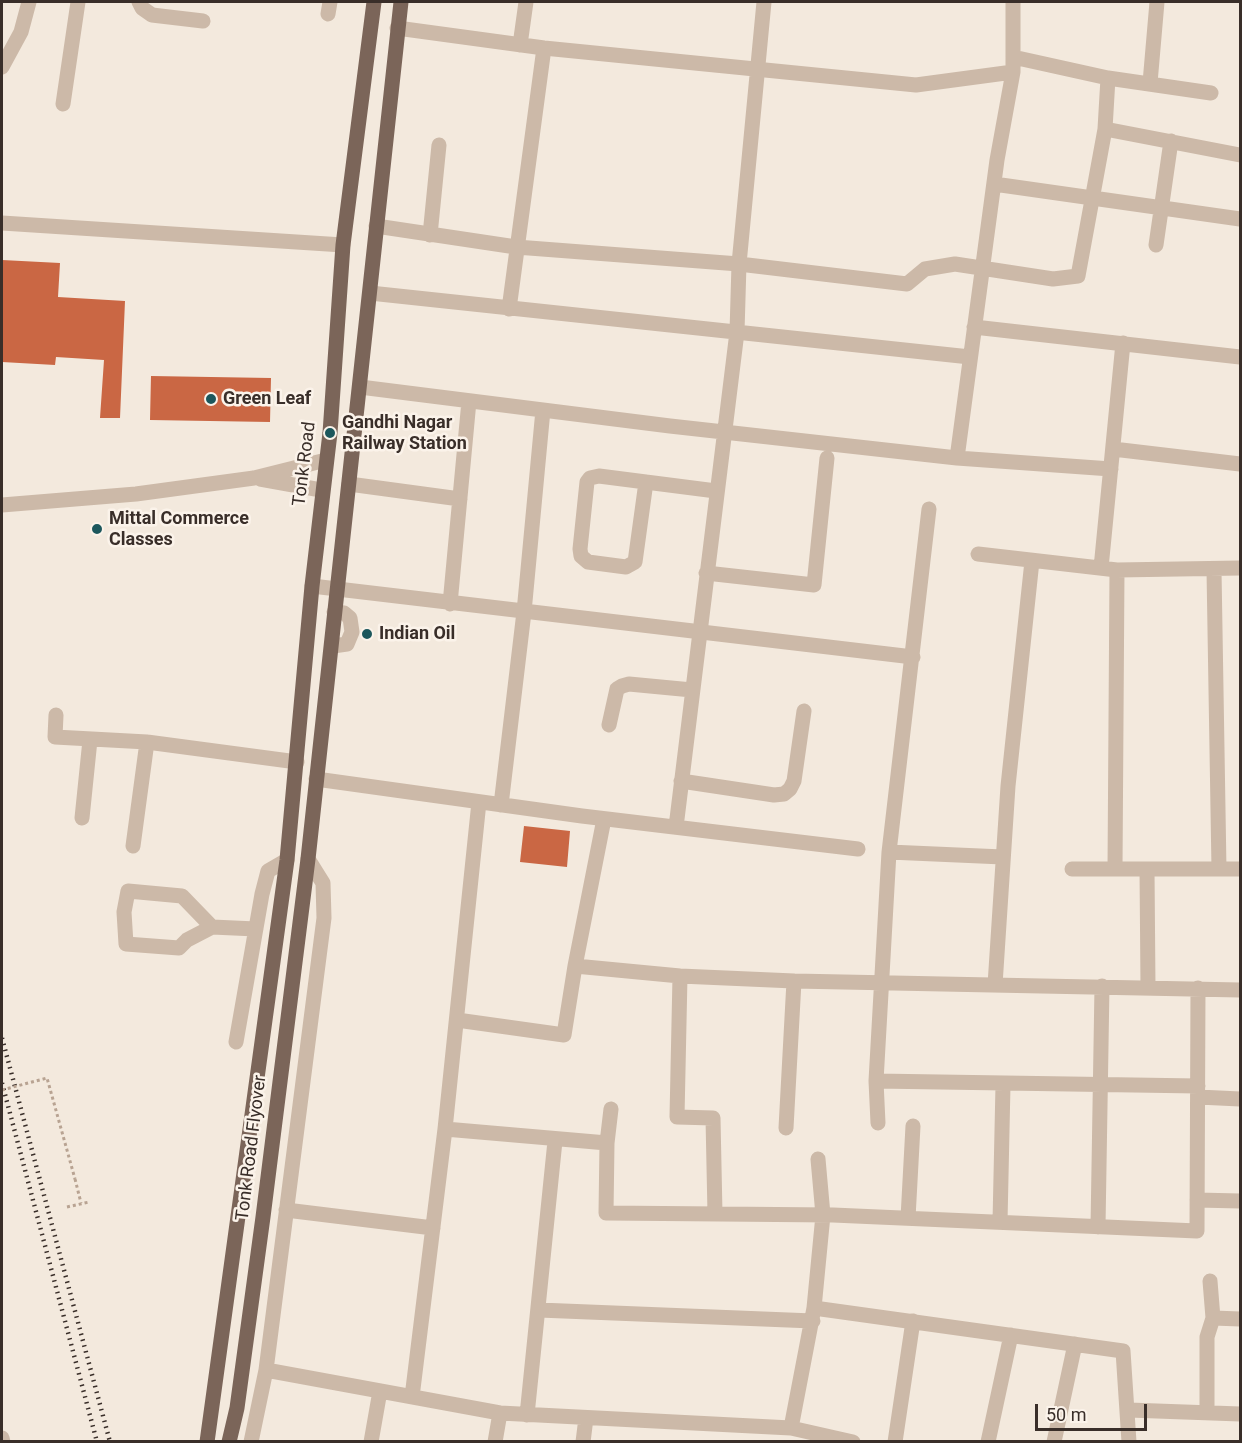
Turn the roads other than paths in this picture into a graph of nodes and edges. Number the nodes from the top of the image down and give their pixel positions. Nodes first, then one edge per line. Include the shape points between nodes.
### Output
1 (29, 2) edge
2 (78, 2) edge
3 (139, 2) edge
4 (374, 2) edge
5 (401, 2) edge
6 (526, 2) edge
7 (764, 2) edge
8 (1013, 2) edge
9 (1157, 2) edge
10 (203, 21) dead end
11 (397, 28) junction
12 (520, 45) junction
13 (544, 48) junction
14 (1013, 64) junction
15 (2, 67) edge
16 (758, 71) junction
17 (1108, 78) junction
18 (1150, 83) junction
19 (1211, 93) dead end
20 (63, 104) dead end
21 (1105, 129) junction
22 (1171, 141) junction
23 (439, 146) dead end
24 (1240, 155) edge
25 (994, 184) junction
26 (1093, 198) junction
27 (1161, 208) junction
28 (1240, 219) edge
29 (2, 223) edge
30 (376, 226) junction
31 (430, 235) junction
32 (343, 245) junction
33 (1156, 245) dead end
34 (516, 247) junction
35 (739, 264) junction
36 (984, 268) junction
37 (370, 293) junction
38 (509, 309) junction
39 (974, 327) junction
40 (737, 332) junction
41 (1123, 343) junction
42 (970, 357) junction
43 (1240, 357) edge
44 (360, 387) junction
45 (469, 401) junction
46 (543, 410) junction
47 (723, 432) junction
48 (1113, 449) junction
49 (827, 458) dead end
50 (957, 458) junction
51 (326, 460) junction
52 (1240, 464) edge
53 (1111, 469) junction
54 (254, 478) junction
55 (646, 482) junction
56 (349, 484) junction
57 (321, 490) junction
58 (716, 491) junction
59 (460, 499) junction
60 (2, 505) edge
61 (929, 509) dead end
62 (978, 554) dead end
63 (1032, 561) junction
64 (1101, 568) junction
65 (1240, 568) edge
66 (1117, 570) junction
67 (1214, 570) junction
68 (706, 573) junction
69 (312, 586) junction
70 (336, 590) junction
71 (450, 604) junction
72 (524, 612) junction
73 (699, 630) junction
74 (914, 657) junction
75 (692, 690) junction
76 (804, 711) dead end
77 (56, 715) dead end
78 (609, 725) dead end
79 (90, 740) junction
80 (147, 742) junction
81 (297, 762) junction
82 (316, 778) junction
83 (681, 781) junction
84 (479, 802) junction
85 (501, 805) junction
86 (82, 818) dead end
87 (604, 819) junction
88 (676, 827) junction
89 (133, 846) dead end
90 (858, 849) dead end
91 (890, 852) junction
92 (1003, 857) junction
93 (308, 859) junction
94 (287, 860) junction
95 (1072, 869) dead end
96 (1115, 869) junction
97 (1147, 869) junction
98 (1219, 869) junction
99 (1240, 869) edge
100 (212, 927) junction
101 (256, 929) junction
102 (575, 966) junction
103 (680, 976) junction
104 (794, 981) junction
105 (883, 984) junction
106 (995, 985) junction
107 (1102, 986) junction
108 (1148, 987) junction
109 (1198, 988) junction
110 (1240, 990) edge
111 (457, 1020) junction
112 (236, 1042) dead end
113 (876, 1081) junction
114 (1003, 1085) junction
115 (1100, 1086) junction
116 (1198, 1092) junction
117 (1240, 1099) edge
118 (611, 1109) dead end
119 (878, 1123) dead end
120 (913, 1126) dead end
121 (786, 1128) dead end
122 (445, 1129) junction
123 (555, 1141) junction
124 (607, 1143) junction
125 (819, 1160) dead end
126 (1197, 1200) junction
127 (1240, 1201) edge
128 (286, 1210) junction
129 (715, 1214) junction
130 (823, 1215) junction
131 (908, 1218) junction
132 (999, 1222) junction
133 (1098, 1227) junction
134 (433, 1228) junction
135 (1210, 1281) dead end
136 (539, 1310) junction
137 (814, 1314) junction
138 (1213, 1318) junction
139 (1240, 1319) edge
140 (913, 1322) junction
141 (1011, 1335) junction
142 (1075, 1344) junction
143 (266, 1370) junction
144 (380, 1391) junction
145 (412, 1397) junction
146 (1129, 1410) junction
147 (500, 1413) junction
148 (1207, 1413) junction
149 (1240, 1414) edge
150 (526, 1415) junction
151 (586, 1418) junction
152 (745, 1426) junction
153 (791, 1428) junction
154 (848, 1441) edge
155 (207, 1442) edge
156 (229, 1442) edge
157 (251, 1442) edge
158 (371, 1442) edge
159 (495, 1442) edge
160 (583, 1442) edge
161 (743, 1442) edge
162 (895, 1442) edge
163 (988, 1442) edge
164 (1054, 1442) edge
165 (1129, 1442) edge

1 - 15 street via 21,32
2 - 20 street
3 - 10 street via 152,15
4 - 32 main road, Tonk Road
5 - 11 main road
6 - 12 street
7 - 16 street
8 - 14 street
9 - 18 street
11 - 12 street
11 - 30 main road
12 - 13 street
13 - 16 street
13 - 34 street
14 - 16 street via 916,85
14 - 17 street
14 - 25 street
16 - 35 street
17 - 18 street
17 - 21 street
18 - 19 street
21 - 22 street
21 - 26 street
22 - 24 street
22 - 27 street
23 - 31 street
25 - 26 street
25 - 36 street
26 - 27 street
26 - 36 street via 1078,276 1053,279
27 - 28 street
27 - 33 street
29 - 32 street
30 - 31 street
30 - 37 main road
31 - 34 street
32 - 51 main road, Tonk Road
34 - 35 street
34 - 38 street
35 - 36 street via 908,284 925,269 955,264
35 - 40 street
36 - 39 street
37 - 38 street
37 - 44 main road
38 - 40 street
39 - 41 street
39 - 42 street
40 - 42 street
40 - 47 street
41 - 43 street
41 - 48 street
42 - 50 street
44 - 45 street
44 - 56 main road
45 - 46 street
45 - 59 street
46 - 47 street
46 - 72 street
47 - 50 street
47 - 58 street
48 - 52 street
48 - 53 street
49 - 68 street via 814,585
50 - 53 street
51 - 54 street
51 - 57 main road, Tonk Road
53 - 64 street
54 - 57 street
54 - 60 street via 136,494
55 - 55 street via 599,476 587,482 580,549 588,562 626,567 635,562
55 - 58 street
56 - 59 street
56 - 70 main road
57 - 69 main road, Tonk Road
58 - 68 street
59 - 71 street
61 - 74 street
62 - 63 street
63 - 64 street
63 - 92 street
64 - 66 street
65 - 67 street
66 - 67 street
66 - 96 street
67 - 98 street
68 - 73 street
69 - 70 street
69 - 81 main road, Tonk Road
70 - 71 street
70 - 82 main road
71 - 72 street
72 - 73 street
72 - 85 street
73 - 74 street
73 - 75 street
74 - 91 street
75 - 78 street via 622,686 617,689
75 - 83 street
76 - 83 street via 794,781 784,794
77 - 79 street via 55,737
79 - 80 street
79 - 86 street
80 - 81 street
80 - 89 street
81 - 94 main road, Tonk Road
82 - 84 street
82 - 93 main road
83 - 88 street
84 - 85 street
84 - 111 street
85 - 87 street
87 - 88 street
87 - 102 street
88 - 90 street
91 - 92 street
91 - 105 street
92 - 106 street
93 - 128 street via 323,883 324,918
93 - 156 main road, Tonk Road Flyover via 262,1228
94 - 101 street via 268,871
94 - 155 main road, Tonk Road Flyover
95 - 96 street
96 - 97 street
97 - 98 street
97 - 108 street
98 - 99 street
100 - 100 street via 179,948 126,944 124,912 128,891 182,896
100 - 101 street
101 - 112 street
102 - 103 street
102 - 111 street via 564,1035
103 - 104 street
103 - 129 street via 677,1117 713,1118
104 - 105 street
104 - 121 street
105 - 106 street
105 - 113 street
106 - 107 street
107 - 108 street
107 - 115 street
108 - 109 street
109 - 110 street
109 - 116 street
111 - 122 street
113 - 114 street
113 - 119 street
114 - 115 street
114 - 132 street
115 - 116 street
115 - 133 street
116 - 117 street
116 - 126 street
118 - 124 street
120 - 131 street
122 - 123 street
122 - 134 street
123 - 124 street
123 - 136 street
124 - 129 street via 606,1213
125 - 130 street
126 - 127 street
126 - 133 street via 1197,1231
128 - 134 street
128 - 143 street
129 - 130 street
130 - 131 street
130 - 137 street
131 - 132 street
132 - 133 street
134 - 145 street
135 - 138 street
136 - 137 street
136 - 150 street
137 - 140 street
137 - 153 street
138 - 139 street
138 - 148 street via 1207,1337
140 - 141 street
140 - 162 street
141 - 142 street
141 - 163 street
142 - 146 street via 1123,1351
142 - 164 street
143 - 144 street
143 - 157 street
144 - 145 street
144 - 158 street
145 - 147 street
146 - 148 street
146 - 165 street
147 - 150 street
147 - 159 street
148 - 149 street
150 - 151 street
151 - 152 street
151 - 160 street
152 - 153 street
152 - 161 street
153 - 154 street

